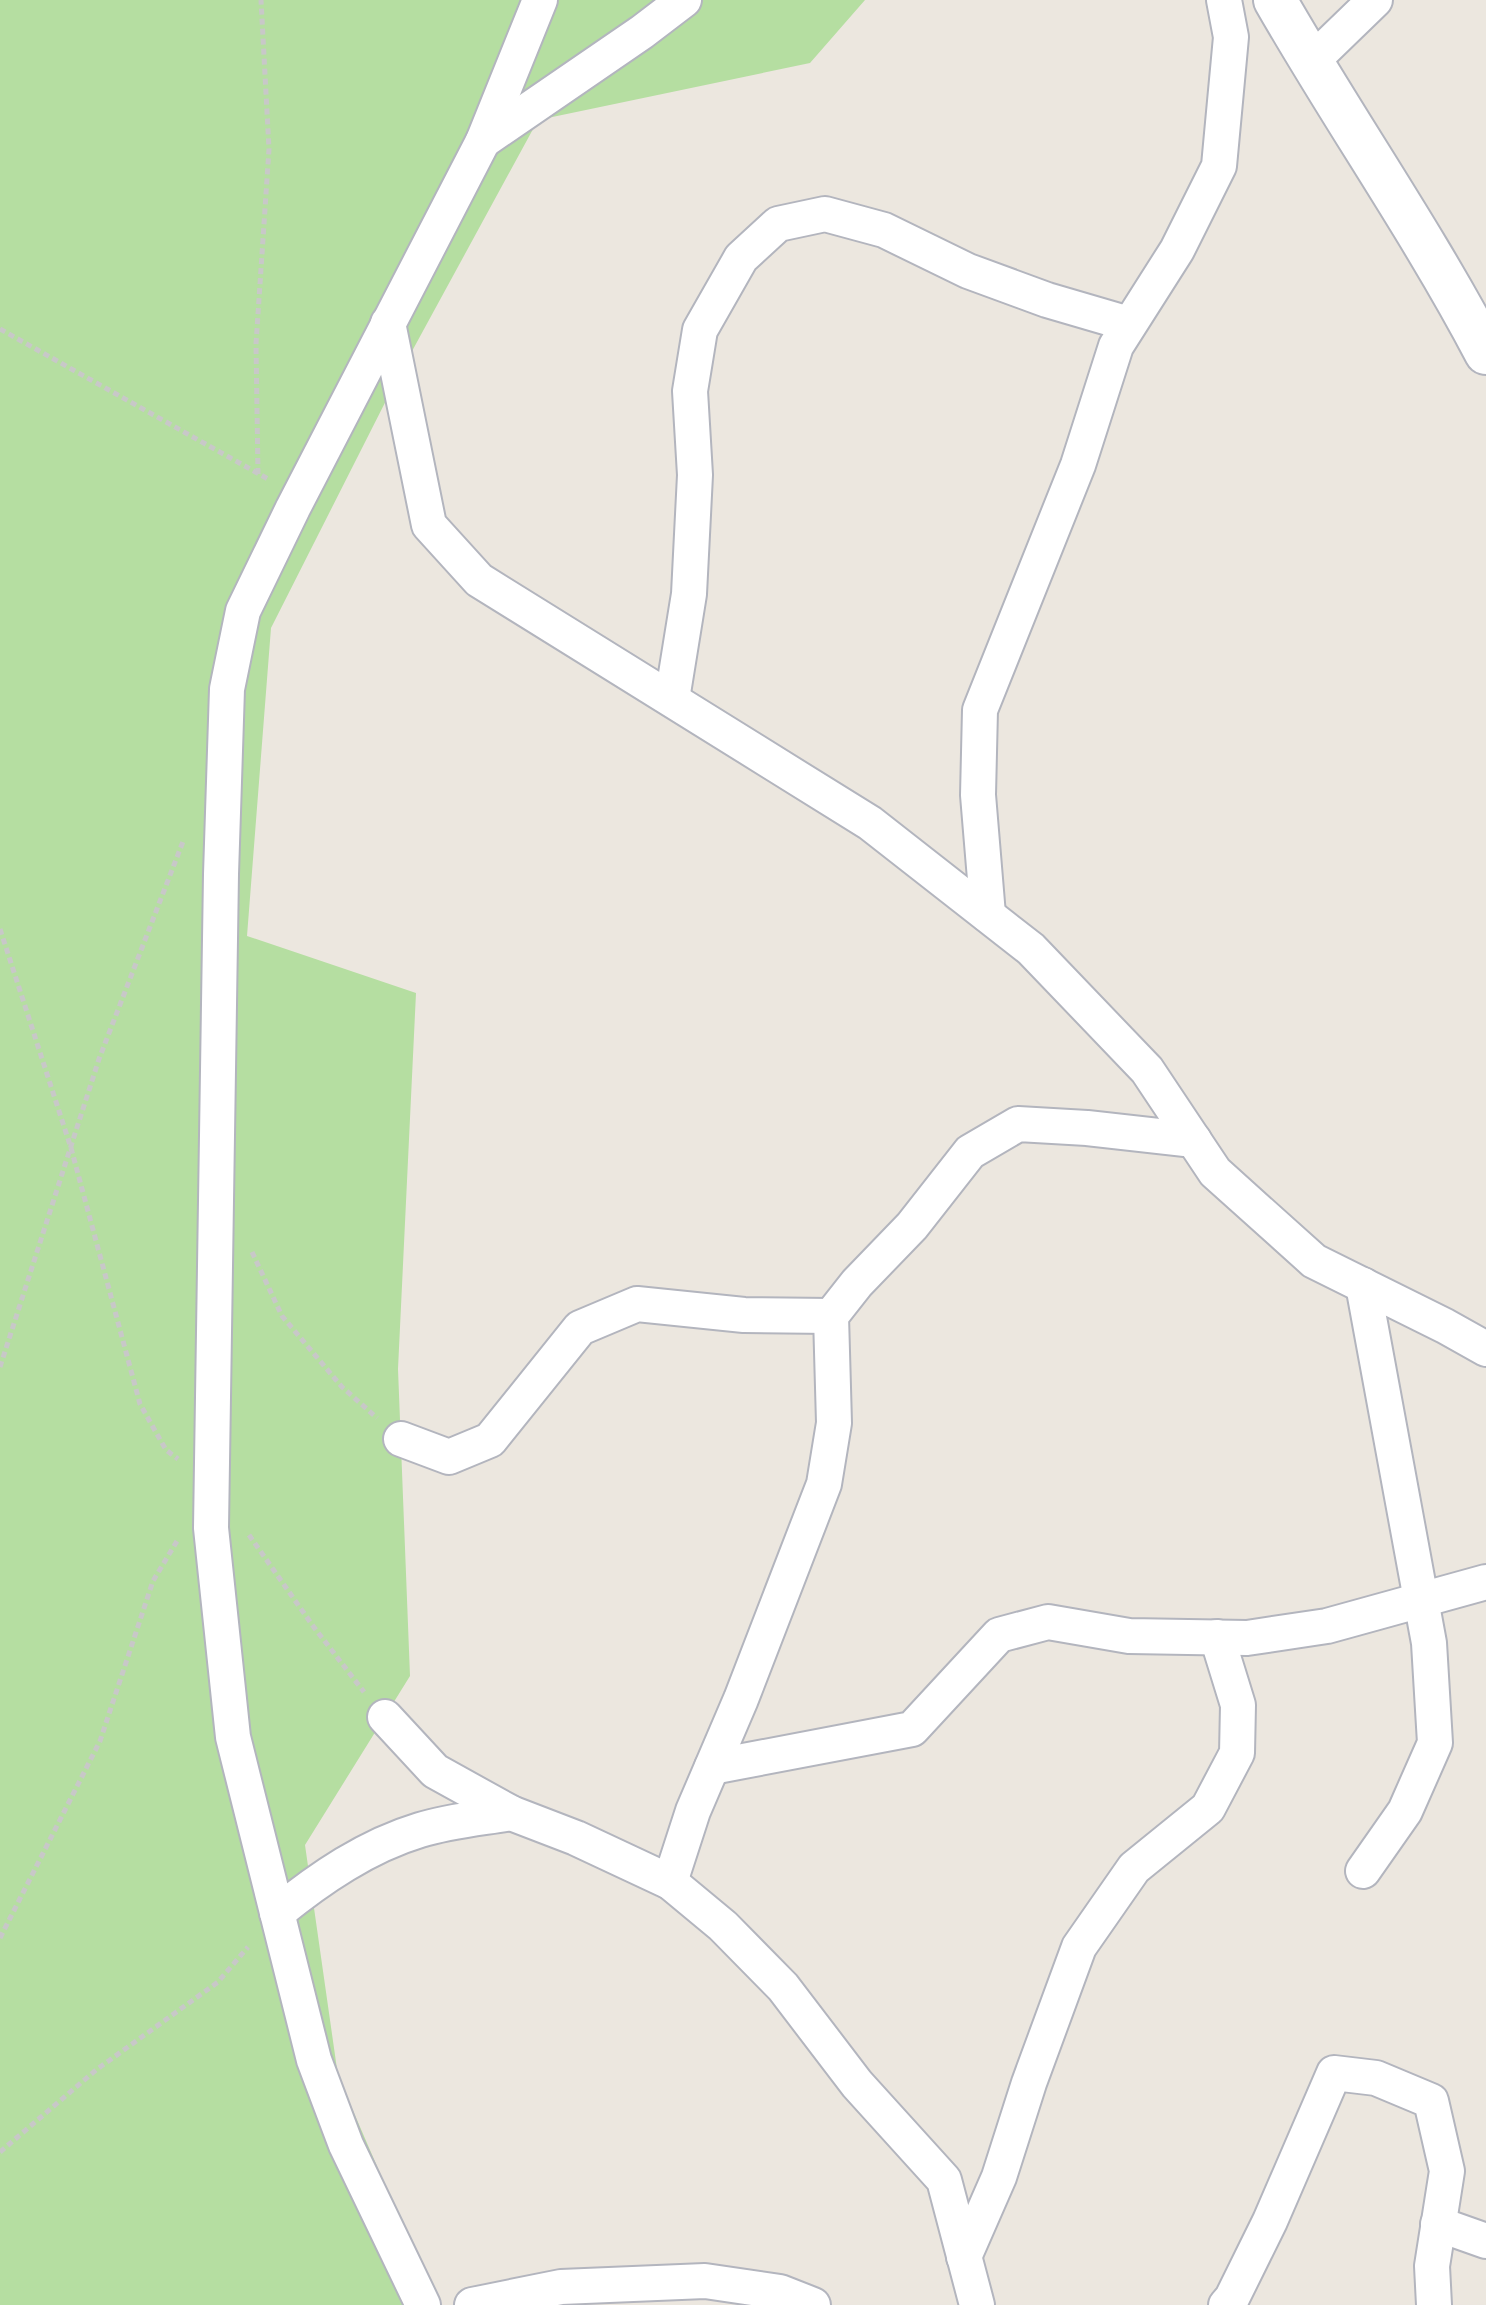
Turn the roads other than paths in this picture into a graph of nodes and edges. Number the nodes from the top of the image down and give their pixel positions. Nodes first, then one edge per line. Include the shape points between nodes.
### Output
1 (540, 0) edge
2 (684, 0) edge
3 (1224, 0) edge
4 (1275, 0) edge
5 (1375, 0) edge
6 (1311, 62) junction
7 (483, 141) junction
8 (388, 323) junction
9 (1129, 324) junction
10 (1486, 353) edge
11 (672, 699) junction
12 (988, 915) junction
13 (1194, 1140) junction
14 (1363, 1285) junction
15 (831, 1316) junction
16 (1486, 1349) edge
17 (401, 1439) road end
18 (1486, 1582) edge
19 (1421, 1598) junction
20 (1217, 1637) junction
21 (385, 1717) road end
22 (712, 1767) junction
23 (511, 1813) junction
24 (1363, 1871) dead end
25 (670, 1882) junction
26 (277, 1913) junction
27 (1438, 2224) junction
28 (1486, 2241) edge
29 (964, 2257) junction
30 (423, 2305) edge
31 (472, 2305) edge
32 (813, 2305) edge
33 (977, 2305) edge
34 (1226, 2305) edge
35 (1434, 2305) edge

1 - 7 street
2 - 7 street
3 - 9 street via 1231,37 1219,166 1177,250
4 - 6 street
5 - 6 street
6 - 10 street via 1446,277
7 - 8 street
8 - 11 street via 429,525 479,580
8 - 26 street via 243,611 227,689 211,1528 233,1737
9 - 11 street via 968,271 884,230 825,214 778,224 741,258 700,330 690,391 695,475 689,594
9 - 12 street via 1116,346 1078,465 980,710 978,795
11 - 12 street via 870,823
12 - 13 street via 1031,949 1147,1070
13 - 14 street via 1215,1172 1314,1261
13 - 15 street via 1018,1124 970,1152
14 - 16 street
14 - 19 street
15 - 17 street via 744,1315 637,1304 580,1328 490,1440 449,1457
15 - 22 street via 834,1423 824,1484
18 - 19 street
19 - 20 street via 1327,1626
19 - 24 street via 1435,1743 1405,1811
20 - 22 street via 1129,1636 1048,1622 1024,1628 999,1635 912,1729
20 - 29 street via 1238,1705 1237,1753 1208,1808 1134,1868 1079,1947 999,2177
21 - 23 street via 435,1771
22 - 25 street
23 - 25 street
23 - 26 street via 420,1830 357,1856
25 - 29 street via 783,1987 857,2084 944,2180
26 - 30 street via 314,2060 346,2145
27 - 28 street
27 - 34 street via 1447,2171 1431,2101 1376,2078 1334,2073 1270,2221
27 - 35 street
29 - 33 street
31 - 32 street via 561,2287 705,2281 780,2292

